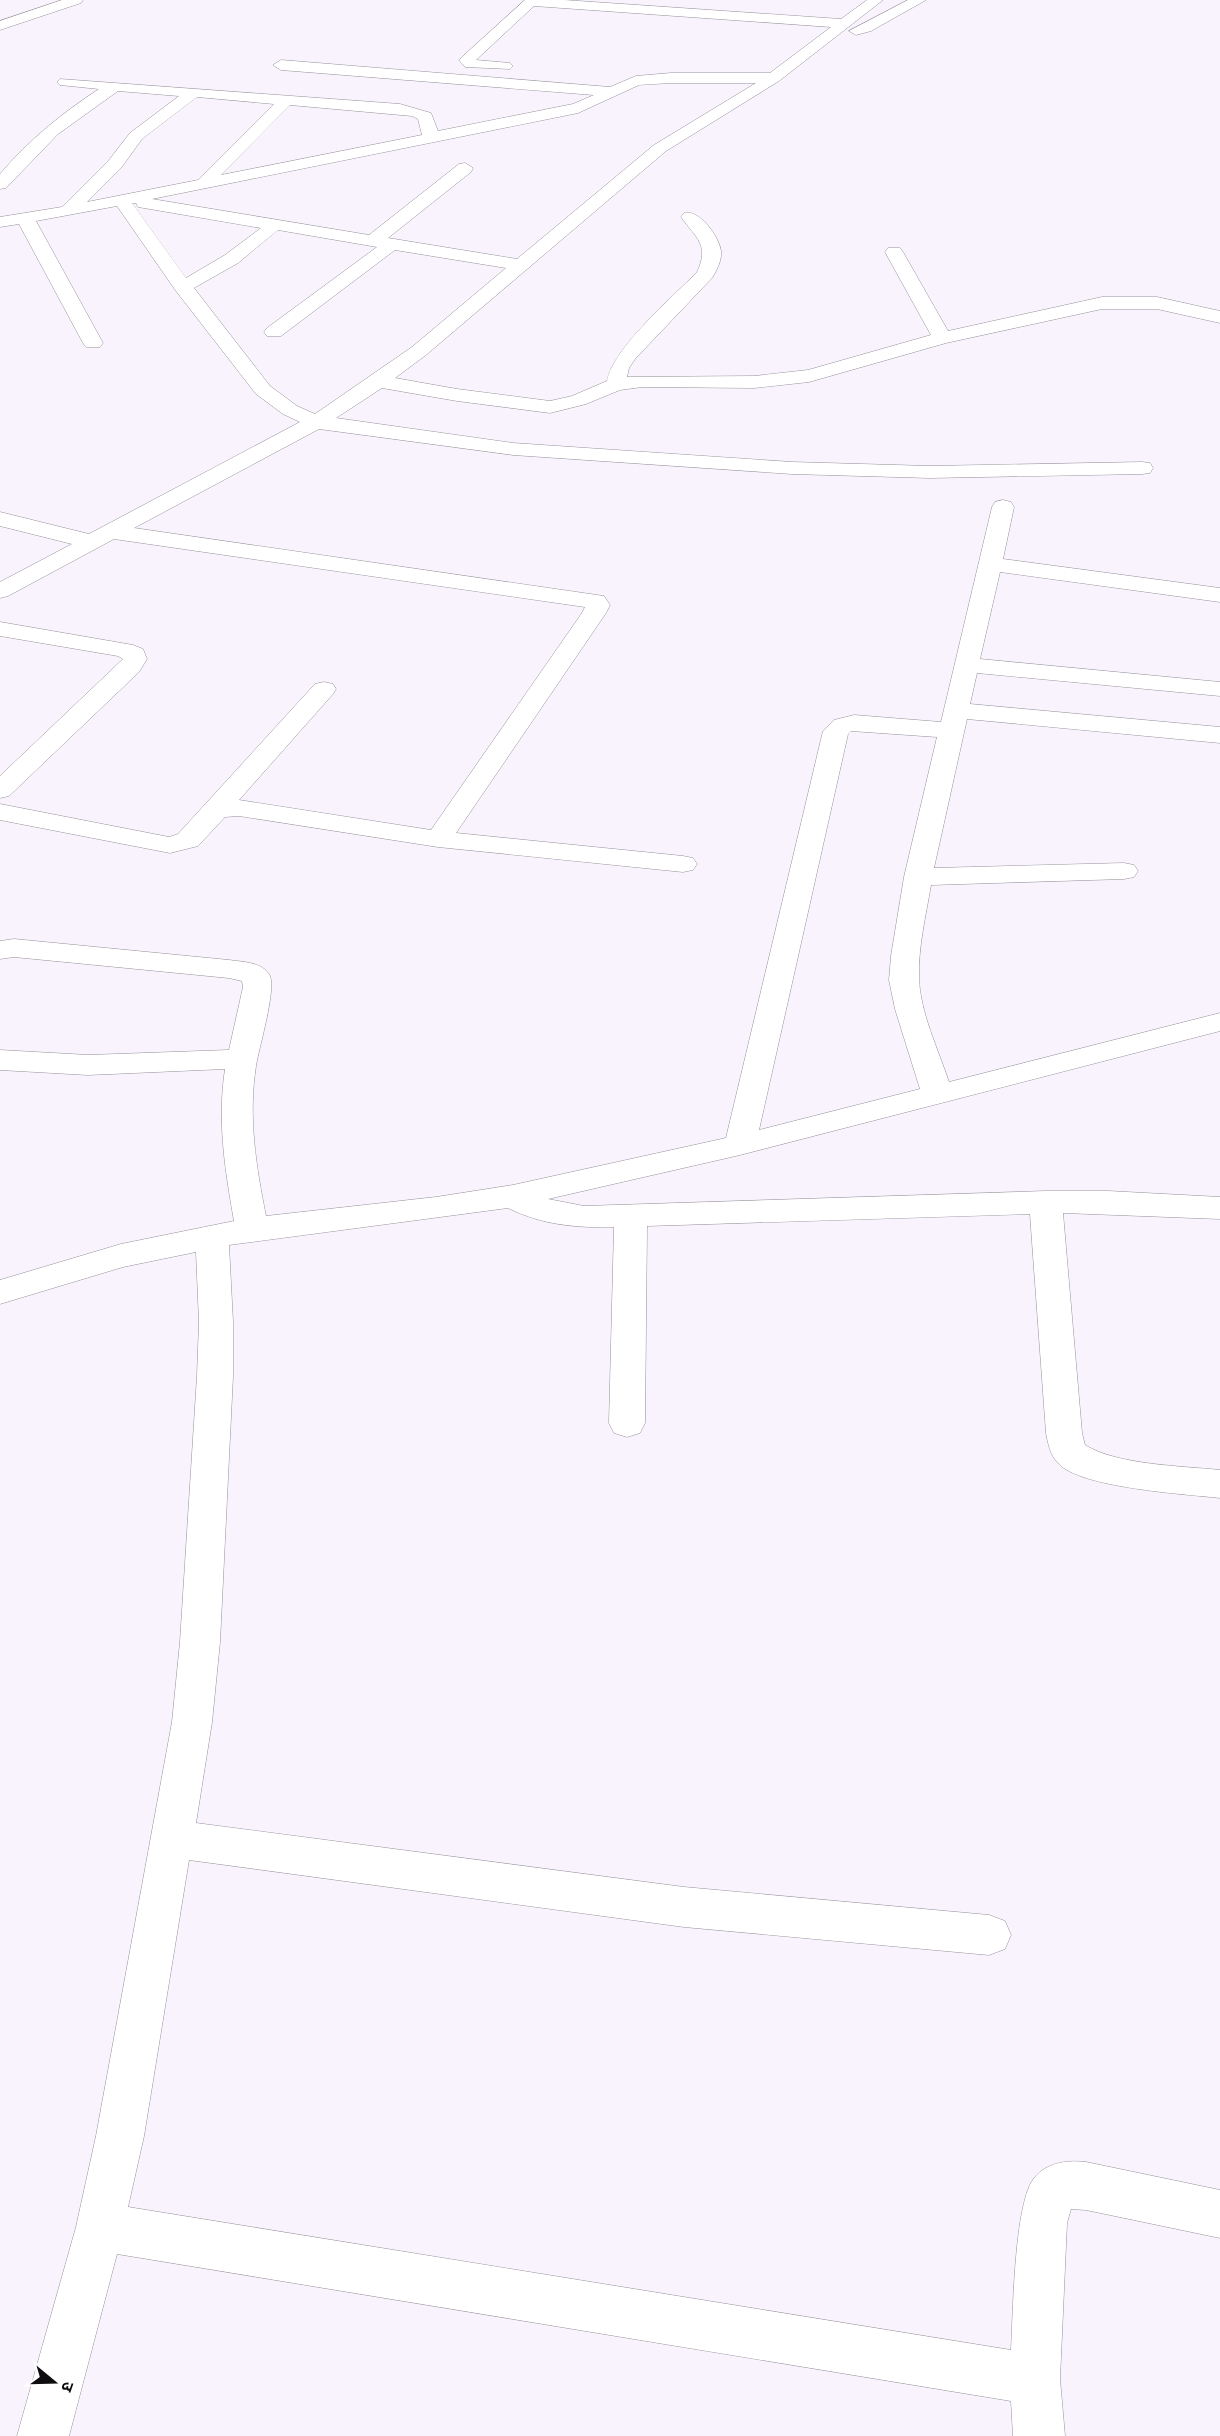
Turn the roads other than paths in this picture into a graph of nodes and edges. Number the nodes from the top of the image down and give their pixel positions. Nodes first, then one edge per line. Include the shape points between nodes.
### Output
1 (76, 0) edge
2 (868, 0) edge
3 (875, 0) edge
4 (919, 0) edge
5 (532, 1) edge
6 (0, 26) edge
7 (840, 28) junction
8 (281, 65) dead end
9 (522, 68) dead end
10 (609, 74) dead end
11 (774, 78) junction
12 (650, 79) junction
13 (477, 81) junction
14 (65, 82) dead end
15 (113, 87) junction
16 (614, 92) junction
17 (191, 94) junction
18 (465, 95) dead end
19 (286, 100) junction
20 (438, 106) dead end
21 (416, 112) junction
22 (431, 136) junction
23 (465, 168) dead end
24 (204, 183) junction
25 (0, 184) edge
26 (122, 200) junction
27 (68, 211) junction
28 (690, 217) dead end
29 (25, 218) junction
30 (0, 222) edge
31 (275, 224) junction
32 (374, 240) junction
33 (393, 243) junction
34 (894, 252) dead end
35 (520, 265) junction
36 (183, 287) junction
37 (1220, 317) edge
38 (274, 332) dead end
39 (942, 338) junction
40 (93, 343) dead end
41 (378, 381) junction
42 (616, 384) junction
43 (315, 422) junction
44 (1142, 468) dead end
45 (1003, 507) dead end
46 (0, 519) edge
47 (102, 537) junction
48 (990, 564) junction
49 (0, 591) edge
50 (1220, 595) edge
51 (0, 629) edge
52 (968, 665) junction
53 (324, 689) dead end
54 (1220, 689) edge
55 (955, 721) junction
56 (1220, 735) edge
57 (0, 790) edge
58 (217, 809) junction
59 (0, 812) edge
60 (438, 839) junction
61 (683, 864) dead end
62 (1124, 871) dead end
63 (918, 877) junction
64 (0, 950) edge
65 (1220, 1022) edge
66 (242, 1059) junction
67 (0, 1060) edge
68 (938, 1096) junction
69 (740, 1145) junction
70 (513, 1196) junction
71 (1046, 1202) junction
72 (1220, 1208) edge
73 (631, 1216) junction
74 (232, 1233) junction
75 (0, 1292) edge
76 (627, 1423) dead end
77 (1220, 1484) edge
78 (173, 1839) junction
79 (989, 1935) dead end
80 (1220, 2214) edge
81 (100, 2227) junction
82 (1035, 2379) junction
83 (43, 2436) edge
84 (1039, 2436) edge

1 - 6 street
2 - 3 street
3 - 7 street
4 - 7 street via 866,28 850,32
5 - 7 street
5 - 9 street via 467,60 478,65
7 - 11 street
8 - 13 street
10 - 12 street
11 - 12 street
11 - 35 street via 660,148
12 - 16 street
13 - 16 street
13 - 18 street
14 - 15 street
15 - 17 street
15 - 25 street via 47,132
16 - 22 street via 578,108
17 - 19 street
17 - 27 street via 136,136 115,164
19 - 21 street
19 - 24 street
20 - 21 street
21 - 22 street via 425,116
22 - 24 street
23 - 32 street
24 - 26 street
26 - 27 street
26 - 31 street
26 - 36 street
27 - 29 street
28 - 42 street via 714,250 713,260 705,274 628,355 619,368
29 - 30 street
29 - 40 street
31 - 32 street
31 - 36 street via 233,260
32 - 33 street
33 - 35 street
33 - 38 street
34 - 39 street
35 - 41 street
36 - 43 street via 263,390
37 - 39 street via 1157,303 1102,303
39 - 42 street via 786,380
41 - 42 street via 550,407
41 - 43 street
43 - 44 street via 513,449 792,468 930,472
43 - 47 street
45 - 48 street
46 - 47 street
47 - 49 street
47 - 60 street via 596,601 594,613
48 - 50 street
48 - 52 street
51 - 57 street via 124,650 134,654 135,659
52 - 54 street
52 - 55 street
53 - 58 street
55 - 56 street
55 - 63 street
55 - 69 street via 854,723 836,731
58 - 59 street via 188,840 170,845
58 - 60 street via 239,808
60 - 61 street
62 - 63 street
63 - 68 street via 904,956 904,980
64 - 66 street via 14,948 246,971 255,976 258,987
65 - 68 street
66 - 67 street via 88,1065
66 - 74 street via 237,1096 240,1159
68 - 69 street
69 - 70 street
70 - 73 street via 555,1214
70 - 74 street
71 - 72 street
71 - 73 street
71 - 77 street via 1064,1433 1070,1453 1083,1463 1104,1468
73 - 76 street
74 - 75 street via 121,1256
74 - 78 street via 216,1322 201,1642
78 - 79 street via 684,1907
78 - 81 street
80 - 82 street via 1086,2186 1066,2184 1051,2194 1043,2223
81 - 82 street
81 - 83 street
82 - 84 street

